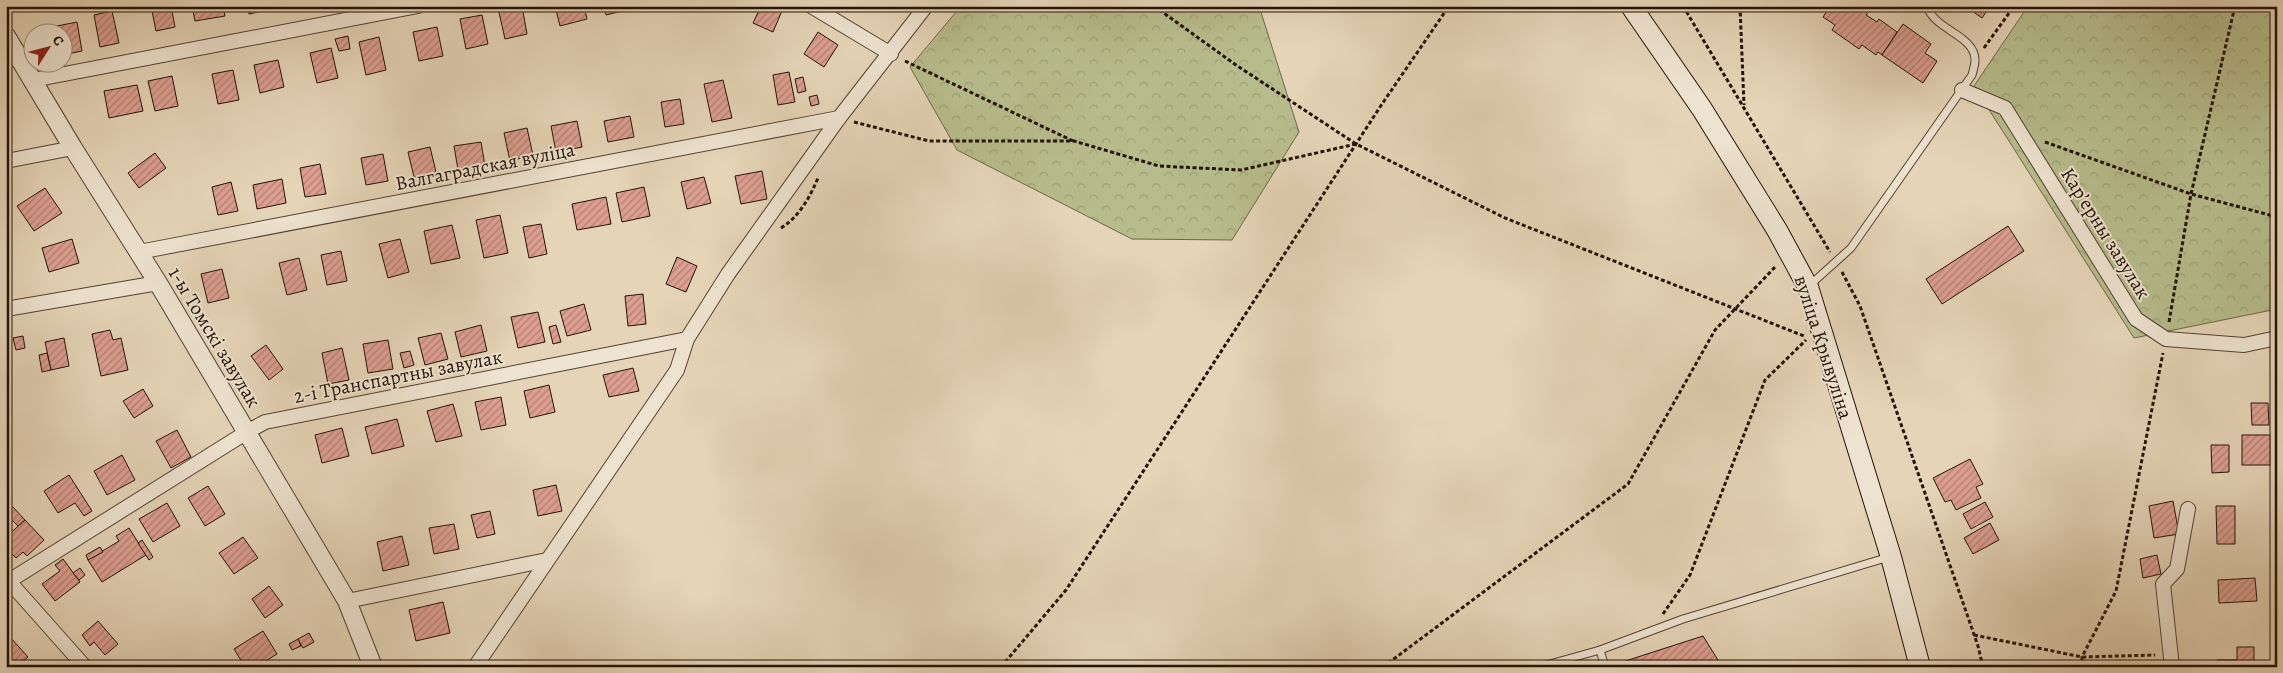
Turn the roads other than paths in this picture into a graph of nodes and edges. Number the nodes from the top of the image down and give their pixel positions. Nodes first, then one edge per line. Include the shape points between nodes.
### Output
1 (418, 6) edge
2 (811, 6) edge
3 (926, 6) edge
4 (1631, 6) edge
5 (1927, 6) edge
6 (6, 36) edge
7 (891, 54) junction
8 (33, 80) junction
9 (1962, 90) junction
10 (839, 118) junction
11 (73, 148) junction
12 (6, 161) edge
13 (139, 252) junction
14 (158, 282) junction
15 (1808, 287) junction
16 (6, 309) edge
17 (2277, 338) edge
18 (687, 339) junction
19 (247, 432) junction
20 (2188, 509) dead end
21 (1891, 557) junction
22 (547, 560) junction
23 (7, 579) edge
24 (348, 601) junction
25 (1600, 650) junction
26 (2172, 661) edge
27 (85, 667) edge
28 (373, 667) edge
29 (475, 667) edge
30 (1539, 667) edge
31 (1605, 667) edge
32 (1920, 667) edge

1 - 8 street
2 - 7 street
3 - 7 street
4 - 15 main road, вуліца Крывуліна via 1702,109 1790,251
5 - 9 lane via 1930,16 1971,45 1976,59 1972,75
6 - 8 street, 1-ы Томскі завулак
7 - 10 street
8 - 11 street, 1-ы Томскі завулак
9 - 15 lane via 1851,248
9 - 17 street, Карʼерны завулак via 2005,108 2136,319 2166,339 2244,345
10 - 13 street, Валгаградская вуліца
10 - 18 street via 728,274
11 - 12 street
11 - 13 street, 1-ы Томскі завулак
13 - 14 street, 1-ы Томскі завулак
14 - 16 street
14 - 19 street, 1-ы Томскі завулак
15 - 21 main road, вуліца Крывуліна
18 - 19 street, 2-і Транспартны завулак via 266,422
18 - 22 street via 677,370
19 - 23 street, 2-і Транспартны завулак
19 - 24 street, 1-ы Томскі завулак
20 - 26 street via 2177,569 2163,584
21 - 25 lane via 1652,630
21 - 32 main road, вуліца Крывуліна
22 - 24 street
22 - 29 street
23 - 27 street
24 - 28 street, 1-ы Томскі завулак
25 - 30 lane
25 - 31 lane

